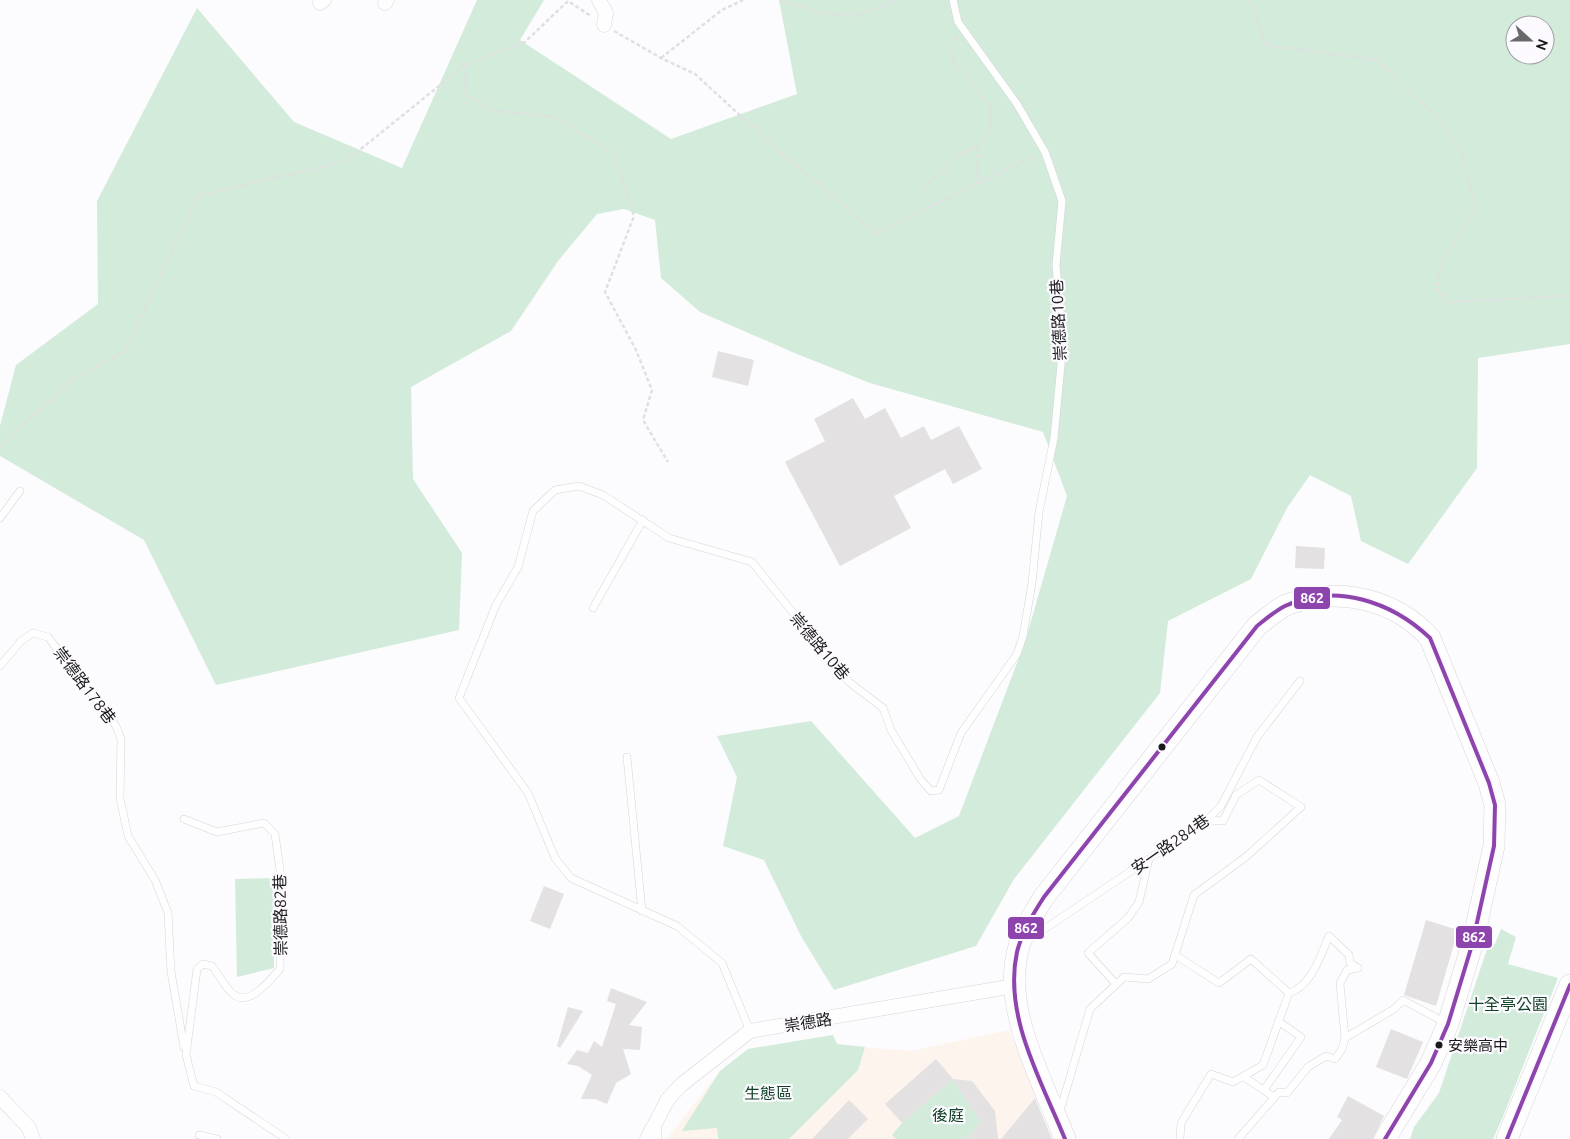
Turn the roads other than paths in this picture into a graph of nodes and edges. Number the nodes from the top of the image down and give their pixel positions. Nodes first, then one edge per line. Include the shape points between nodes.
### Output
1 (600, 0) edge
2 (953, 0) edge
3 (604, 25) road end
4 (20, 491) dead end
5 (0, 518) edge
6 (643, 520) junction
7 (593, 608) dead end
8 (0, 666) edge
9 (1300, 681) dead end
10 (627, 757) dead end
11 (184, 819) dead end
12 (1207, 820) junction
13 (1149, 859) junction
14 (642, 911) junction
15 (1019, 945) junction
16 (1175, 955) junction
17 (1116, 984) junction
18 (1570, 985) edge
19 (1014, 986) junction
20 (1289, 993) junction
21 (1441, 1020) junction
22 (1278, 1021) junction
23 (750, 1031) junction
24 (1345, 1038) junction
25 (186, 1055) junction
26 (1244, 1076) junction
27 (1264, 1090) junction
28 (0, 1096) edge
29 (1274, 1097) junction
30 (657, 1118) junction
31 (1057, 1118) junction
32 (199, 1135) dead end
33 (33, 1139) edge
34 (217, 1139) edge
35 (286, 1139) edge
36 (647, 1139) edge
37 (658, 1139) edge
38 (1065, 1139) edge
39 (1180, 1139) edge
40 (1238, 1139) edge
41 (1385, 1139) edge
42 (1507, 1139) edge

1 - 3 street via 606,13
2 - 6 lane, 崇德路10巷 via 958,22 1017,104 1045,152 1062,201 1056,265 1063,344 1054,438 1039,512 1024,636 1017,654 961,733 939,790 931,791 921,780 891,730 883,708 849,682 752,562 669,538
4 - 5 lane
6 - 7 lane
6 - 14 lane, 崇德路10巷 via 603,495 579,486 555,490 533,511 518,566 496,605 459,698 528,793 555,858 571,878
8 - 25 lane, 崇德路178巷 via 33,633 48,636 116,726 121,739 120,798 128,836 155,880 168,913 171,972
9 - 12 lane, 安一路284巷 via 1256,737 1221,806
10 - 14 lane
11 - 25 lane, 崇德路82巷 via 217,832 264,823 275,834 282,885 280,969 254,995 241,998 234,995 212,966 203,964 197,969
12 - 13 lane, 安一路284巷
12 - 16 lane via 1223,821 1236,795 1259,780 1301,807 1247,856 1194,895
13 - 15 lane, 安一路284巷
13 - 17 lane via 1139,902 1128,918 1088,953
14 - 23 lane, 崇德路10巷 via 676,926 722,963
15 - 19 main road
15 - 21 main road via 1044,897 1257,626 1288,604 1322,597 1356,598 1404,615 1430,638 1481,762 1494,805 1494,846 1472,945
16 - 17 lane via 1172,964 1148,979 1124,976
16 - 20 lane via 1219,983 1251,959
17 - 31 lane via 1090,1009
18 - 42 main road
19 - 23 street, 崇德路
19 - 31 main road via 1021,1024
20 - 22 lane
20 - 24 lane via 1296,991 1316,968 1329,936 1348,955 1350,963 1358,968 1348,970 1340,983
21 - 24 lane via 1403,1000 1394,1010
21 - 41 main road via 1431,1063
22 - 26 lane via 1263,1065
22 - 27 lane via 1301,1037
23 - 30 street, 崇德路 via 681,1085
24 - 29 lane via 1335,1059 1326,1056 1308,1067 1287,1093 1279,1092
25 - 35 lane, 崇德路82巷 via 194,1086 216,1092
26 - 27 lane
26 - 39 lane via 1233,1082 1210,1074 1181,1123
27 - 29 lane
28 - 33 street via 29,1128
29 - 40 lane
30 - 36 street, 崇德路
30 - 37 lane
31 - 38 main road
32 - 34 lane

